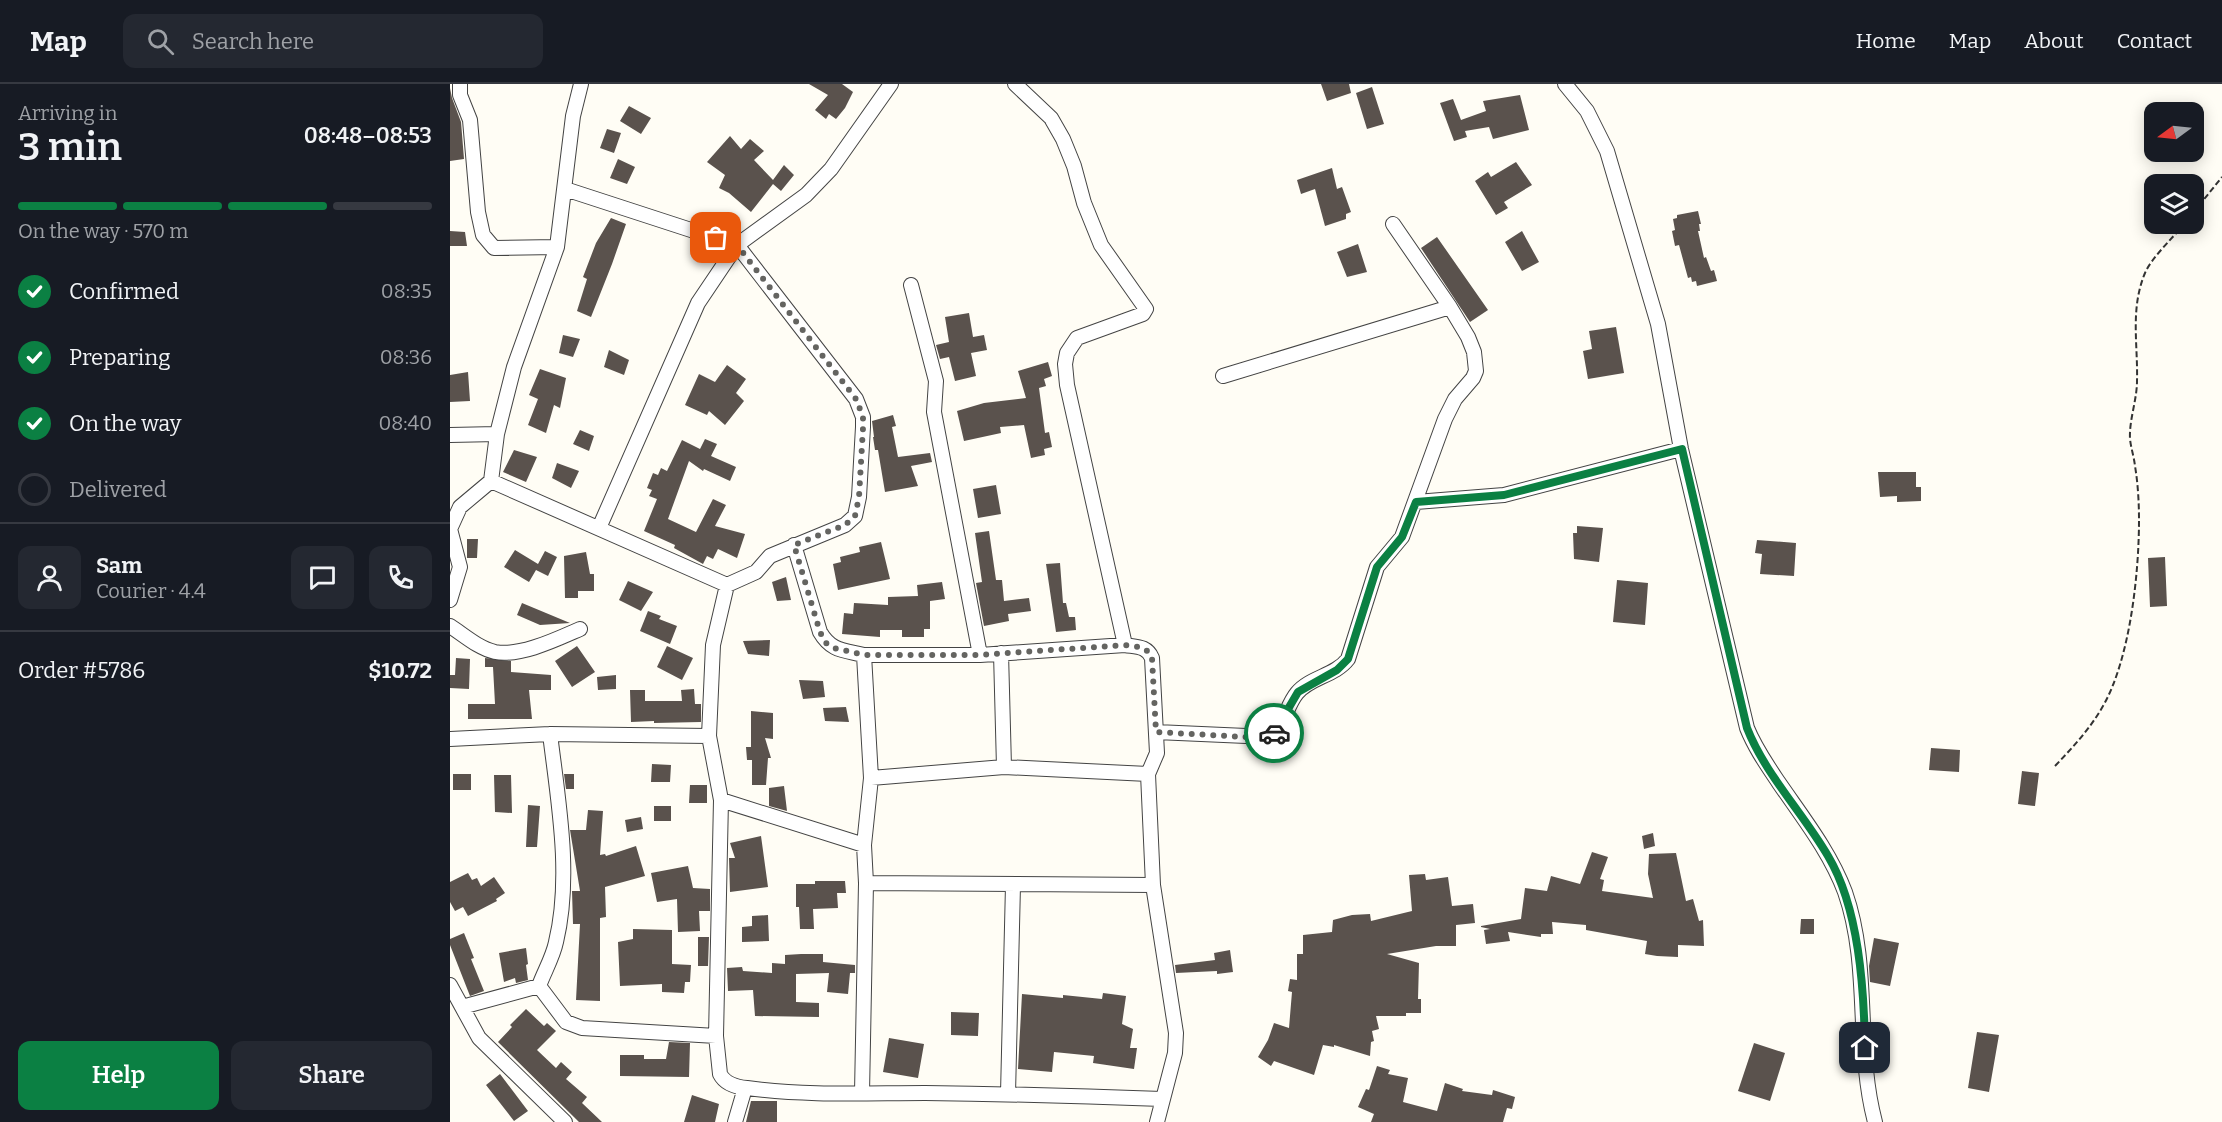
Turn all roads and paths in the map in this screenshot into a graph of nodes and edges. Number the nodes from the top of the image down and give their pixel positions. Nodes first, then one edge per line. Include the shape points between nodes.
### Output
1 (460, 84) edge
2 (581, 84) edge
3 (891, 84) edge
4 (1015, 84) edge
5 (1566, 84) edge
6 (2222, 177) edge
7 (565, 189) junction
8 (2204, 199) edge
9 (1393, 225) dead end
10 (2176, 234) edge
11 (737, 245) junction
12 (557, 248) junction
13 (911, 285) dead end
14 (1450, 307) junction
15 (1223, 376) dead end
16 (496, 434) junction
17 (450, 435) edge
18 (1682, 449) junction
19 (491, 481) junction
20 (1416, 502) junction
21 (599, 528) junction
22 (794, 545) junction
23 (727, 585) junction
24 (450, 600) edge
25 (450, 626) edge
26 (580, 629) dead end
27 (1125, 645) junction
28 (1001, 654) junction
29 (864, 655) junction
30 (980, 655) junction
31 (1156, 732) junction
32 (550, 734) junction
33 (709, 736) junction
34 (450, 739) edge
35 (2055, 766) dead end
36 (1004, 767) junction
37 (1148, 774) junction
38 (871, 778) junction
39 (721, 800) junction
40 (864, 845) junction
41 (866, 883) junction
42 (1013, 885) junction
43 (1153, 885) junction
44 (450, 986) edge
45 (539, 986) junction
46 (462, 1007) junction
47 (716, 1036) junction
48 (745, 1088) junction
49 (862, 1093) junction
50 (1008, 1094) junction
51 (1162, 1100) junction
52 (565, 1122) edge
53 (735, 1122) edge
54 (1158, 1122) edge
55 (1875, 1122) edge

1 - 12 street via 470,120 477,212 483,235 494,249
2 - 7 street via 573,116
3 - 11 street via 831,169 806,195
4 - 27 street via 1051,118 1074,166 1101,245 1146,309 1143,314 1077,338 1065,364
5 - 18 street via 1587,111 1607,151 1658,324
6 - 8 path
7 - 11 street
7 - 12 street
9 - 14 street
10 - 35 path via 2146,270 2134,324 2138,383 2130,439 2139,520 2126,643 2104,705 2080,741
11 - 21 street via 698,303
11 - 22 street via 856,399 863,417 855,516 845,525
12 - 16 street via 514,367
13 - 30 street via 936,381 934,412
14 - 15 street
14 - 20 street via 1468,337 1476,371 1445,419
16 - 17 street
16 - 19 street
18 - 20 street via 1504,495
18 - 55 street via 1747,728 1758,751 1829,857 1853,920 1865,1025 1865,1071
19 - 21 street
19 - 24 street via 460,507 450,529 460,567
20 - 31 street via 1402,537 1377,567 1348,659 1337,670 1298,692 1274,734 1263,738
21 - 23 street
22 - 23 street via 770,556 756,572
22 - 29 street via 826,643
23 - 33 street via 713,645
25 - 26 street via 496,652 520,651
27 - 28 street
27 - 31 street via 1144,648 1152,658
28 - 30 street
28 - 36 street
29 - 30 street
29 - 38 street
31 - 37 street via 1157,753
32 - 33 street
32 - 34 street
32 - 45 street via 561,825 561,910 556,943
33 - 39 street
36 - 37 street
36 - 38 street
37 - 43 street
38 - 40 street
39 - 40 street
39 - 47 street
40 - 41 street
41 - 42 street
41 - 49 street
42 - 43 street
42 - 50 street
43 - 51 street via 1176,1034
44 - 46 street
45 - 46 street
45 - 47 street via 566,1022 582,1028
46 - 52 street via 479,1038
47 - 48 street via 723,1080
48 - 49 street
48 - 53 street
49 - 50 street
50 - 51 street
51 - 54 street

